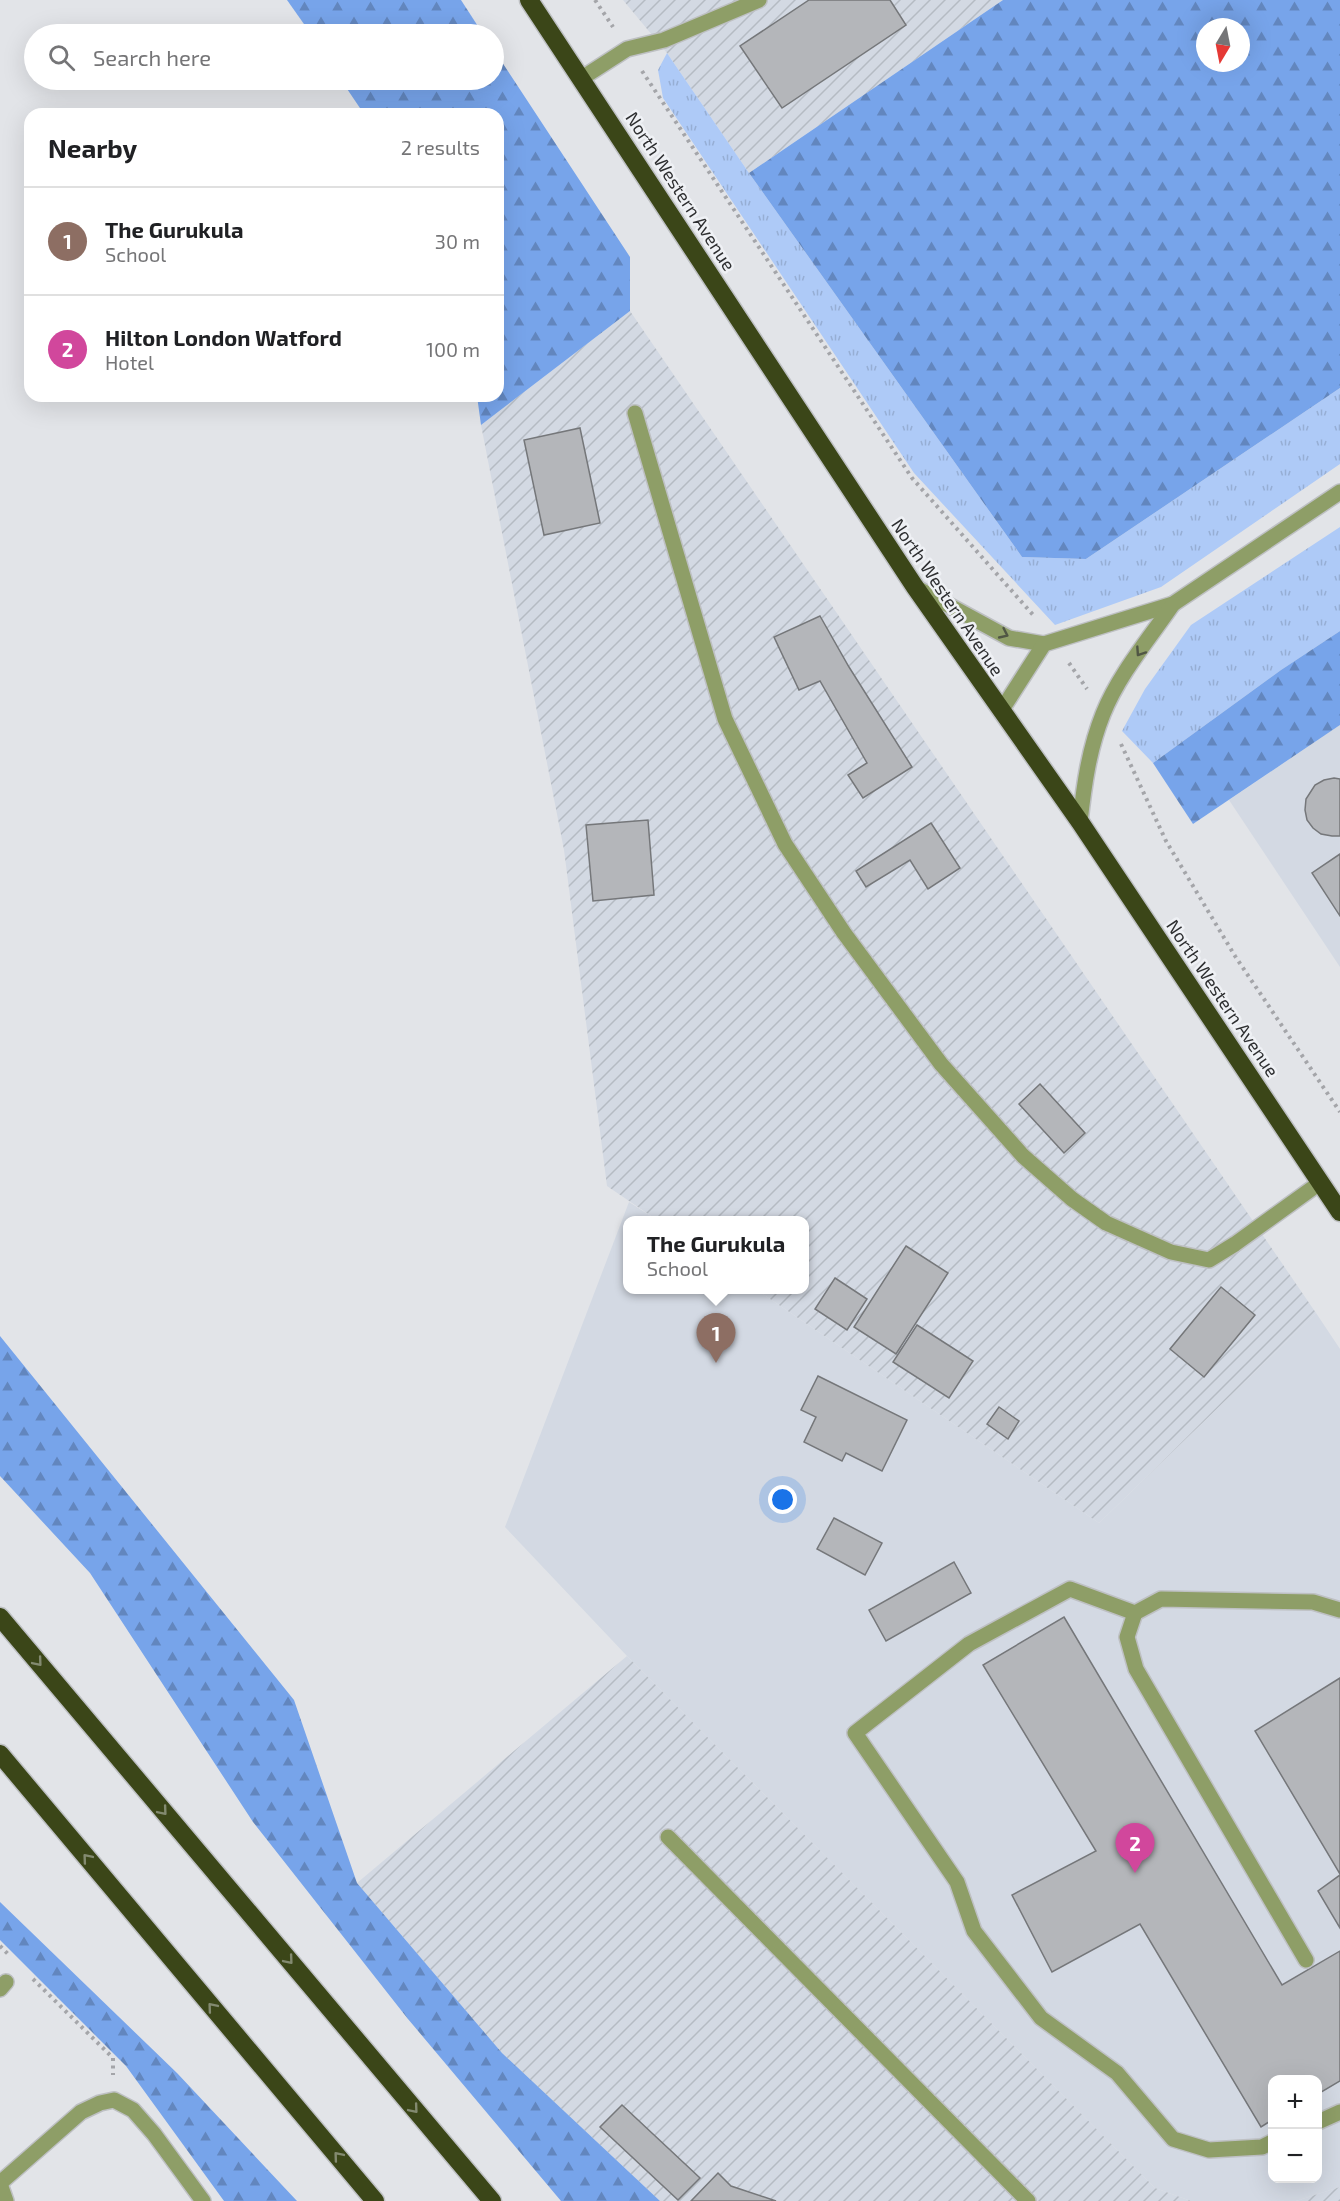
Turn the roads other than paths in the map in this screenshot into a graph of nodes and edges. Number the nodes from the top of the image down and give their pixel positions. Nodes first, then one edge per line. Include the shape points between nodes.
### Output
1 (529, 0) edge
2 (759, 0) edge
3 (582, 78) junction
4 (635, 413) dead end
5 (1340, 492) edge
6 (915, 587) junction
7 (1173, 604) junction
8 (1044, 644) junction
9 (1001, 711) junction
10 (1080, 822) junction
11 (1321, 1182) junction
12 (1340, 1212) edge
13 (1340, 1610) edge
14 (1135, 1613) junction
15 (0, 1617) edge
16 (0, 1754) edge
17 (668, 1837) dead end
18 (1306, 1960) dead end
19 (1340, 2112) edge
20 (1322, 2120) edge
21 (1268, 2144) edge
22 (0, 2183) edge
23 (6, 2201) edge
24 (203, 2201) edge
25 (375, 2201) edge
26 (492, 2201) edge
27 (1028, 2201) edge

1 - 3 highway, North Western Avenue
2 - 3 street via 664,40 627,49
3 - 6 highway, North Western Avenue
4 - 11 street via 724,719 785,844 844,933 941,1064 1016,1148 1072,1199 1106,1223 1171,1252 1209,1260
5 - 7 street
6 -> 8 street via 1009,638
6 - 9 highway, North Western Avenue
7 - 8 street
7 -> 10 street via 1103,713 1089,756
8 - 9 street
9 - 10 highway, North Western Avenue
10 - 11 highway, North Western Avenue
11 - 12 highway, North Western Avenue
13 - 14 street via 1313,1602 1161,1599
14 - 18 street via 1127,1637 1136,1669
14 - 21 street via 1070,1589 969,1644 855,1733 957,1882 974,1931 1041,2019 1117,2073 1173,2139 1209,2150
15 -> 26 highway
25 -> 16 highway
17 - 27 street
19 - 20 street
22 - 23 street
22 - 24 street via 81,2112 114,2100 133,2110

